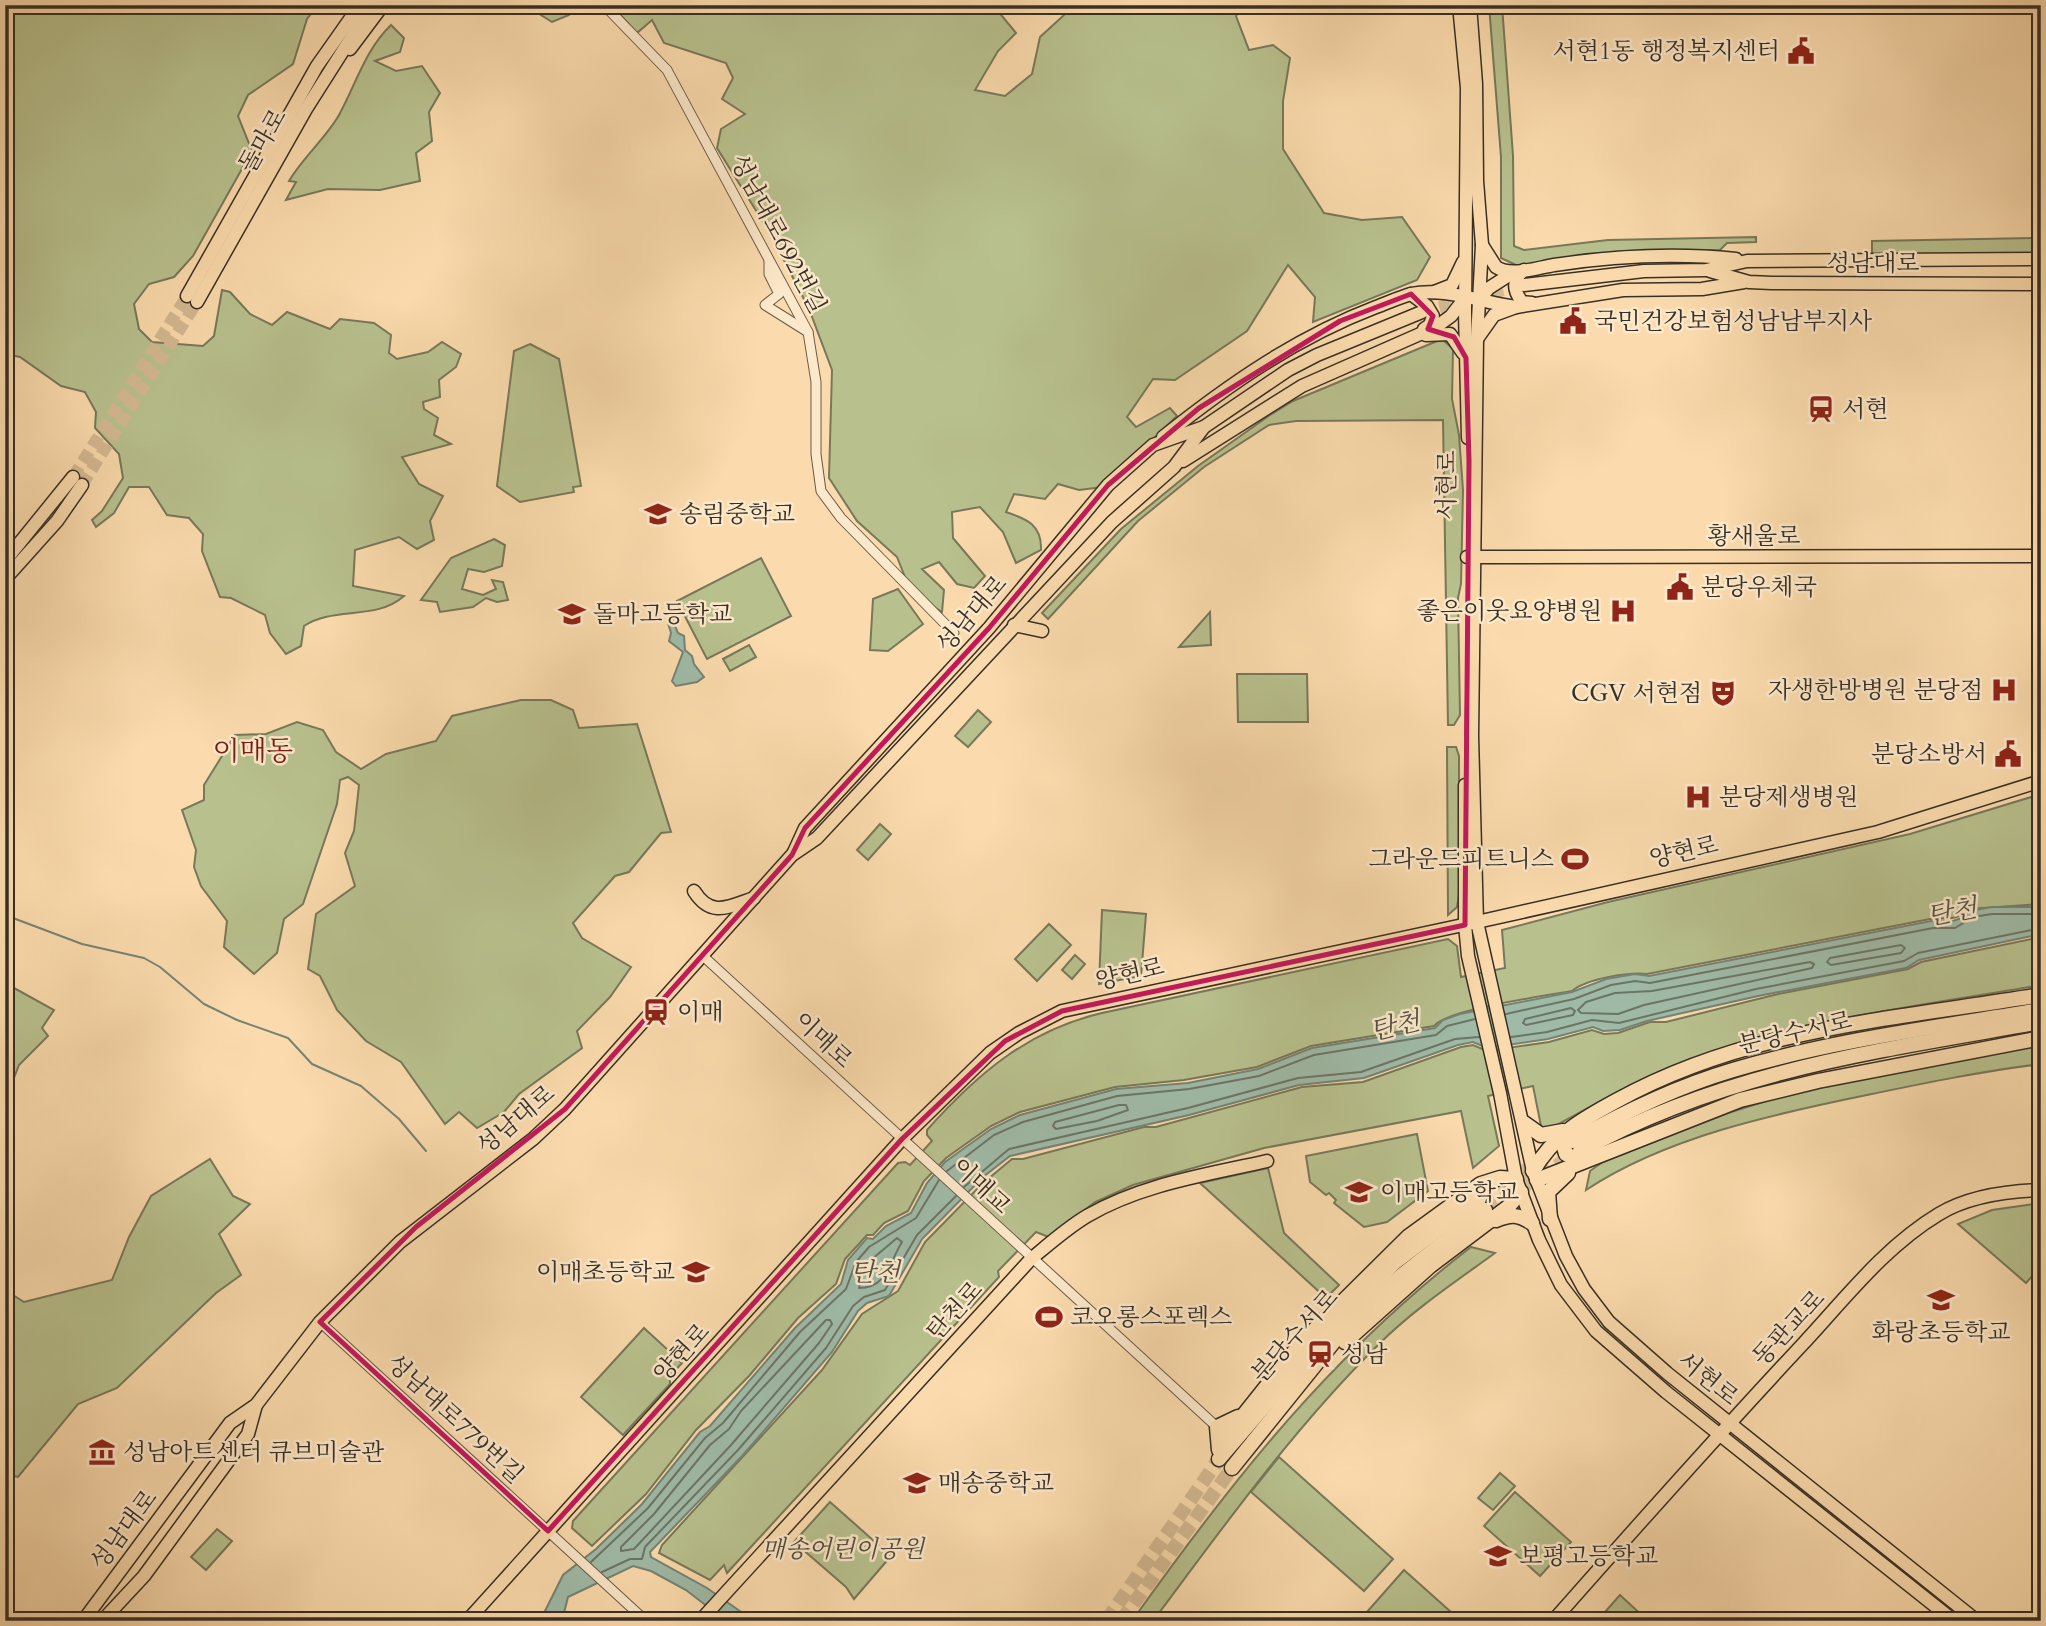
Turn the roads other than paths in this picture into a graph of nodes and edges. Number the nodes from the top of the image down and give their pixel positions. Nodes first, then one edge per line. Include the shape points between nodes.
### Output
1 (351, 5) edge
2 (360, 5) edge
3 (372, 5) edge
4 (383, 5) edge
5 (604, 5) edge
6 (1459, 5) edge
7 (1469, 5) edge
8 (317, 66) junction
9 (322, 85) junction
10 (1482, 245) junction
11 (1466, 251) junction
12 (769, 259) junction
13 (2041, 259) edge
14 (1747, 261) junction
15 (1706, 270) junction
16 (1519, 271) junction
17 (1749, 282) junction
18 (2041, 284) edge
19 (1524, 285) tunnel mouth
20 (1429, 293) junction
21 (1411, 294) junction
22 (1465, 298) junction
23 (1479, 300) junction
24 (1534, 304) junction
25 (1517, 307) junction
26 (1422, 312) tunnel mouth
27 (808, 332) junction
28 (1411, 336) junction
29 (1477, 339) junction
30 (1466, 358) junction
31 (1203, 427) junction
32 (1153, 445) junction
33 (1174, 467) junction
34 (2041, 556) edge
35 (1471, 557) junction
36 (5, 561) edge
37 (5, 579) edge
38 (1031, 607) junction
39 (1014, 625) junction
40 (954, 633) dead end
41 (2041, 781) edge
42 (792, 855) junction
43 (694, 891) dead end
44 (754, 898) junction
45 (1471, 924) junction
46 (703, 956) junction
47 (2041, 995) edge
48 (1994, 1003) junction
49 (2041, 1010) edge
50 (2041, 1022) edge
51 (2041, 1038) edge
52 (1993, 1046) junction
53 (1705, 1096) junction
54 (1659, 1100) junction
55 (1602, 1109) junction
56 (1524, 1123) junction
57 (1667, 1128) junction
58 (902, 1139) junction
59 (1574, 1146) junction
60 (918, 1153) joint
61 (1267, 1161) dead end
62 (1527, 1180) junction
63 (2041, 1189) edge
64 (1484, 1211) junction
65 (1550, 1219) junction
66 (1532, 1223) junction
67 (1031, 1259) junction
68 (320, 1322) junction
69 (256, 1405) junction
70 (1245, 1411) junction
71 (1729, 1423) junction
72 (1217, 1427) junction
73 (1719, 1435) junction
74 (1218, 1456) junction
75 (1232, 1468) tunnel mouth
76 (548, 1531) junction
77 (118, 1571) junction
78 (127, 1594) junction
79 (2041, 1617) edge
80 (73, 1621) edge
81 (83, 1621) edge
82 (102, 1621) edge
83 (112, 1621) edge
84 (467, 1621) edge
85 (646, 1621) edge
86 (700, 1621) edge
87 (1553, 1621) edge
88 (1954, 1621) edge
89 (1978, 1621) edge
90 (2034, 1621) edge

1 - 8 main road
2 - 8 main road, 돌마로
3 - 9 main road, 돌마로
4 - 9 main road
5 - 12 street, 성남대로692번길 via 667,69
6 - 11 main road, 서현로 via 1467,88
7 - 10 main road, 서현로
8 - 9 main road, 돌마로 via 192,299
10 - 16 main road via 1496,267
10 - 23 main road, 서현로
11 - 20 main road via 1452,285
11 - 22 main road, 서현로
12 - 27 street, 성남대로692번길
12 - 27 street via 769,274 779,294 765,305
13 - 14 main road, 성남대로
14 - 15 main road, 성남대로
14 - 16 main road via 1703,256 1609,258
15 - 17 main road, 성남대로
15 - 19 main road, 성남대로 via 1644,271
16 - 23 main road via 1489,288
16 - 24 main road via 1515,293 1522,302
17 - 18 main road, 성남대로
17 - 24 main road via 1703,289 1623,290
20 - 21 main road
20 - 22 main road
21 - 28 main road via 1433,316 1430,325
21 - 32 main road via 1340,321 1298,344 1211,400
22 - 23 main road
22 - 28 main road via 1436,327
22 - 30 main road, 서현로
23 - 25 main road
23 - 29 main road, 서현로
24 - 25 main road
25 - 29 main road via 1494,315
26 - 31 main road, 성남대로 via 1288,370
27 - 40 street, 성남대로692번길 via 816,382 821,491 841,518
28 - 30 main road via 1450,334
28 - 33 main road via 1302,386
29 - 35 main road, 서현로
30 - 35 main road, 서현로
31 - 32 main road, 성남대로
31 - 33 main road, 성남대로
32 - 42 main road, 성남대로 via 1108,485 989,628 805,828
33 - 38 main road, 성남대로 via 1112,522
34 - 35 main road, 황새울로
35 - 45 main road, 서현로
36 - 37 main road via 77,481 57,521
38 - 39 main road, 성남대로
38 - 39 main road via 1042,631
39 - 42 main road, 성남대로 via 817,838
41 - 45 main road, 양현로 via 1878,832
42 - 44 main road, 성남대로
43 - 44 main road via 705,905 719,909
44 - 46 main road, 성남대로
45 - 56 main road, 서현로 via 1485,961
45 - 58 main road, 양현로 via 1062,1011 990,1053
45 - 62 main road, 서현로 via 1470,965 1500,1093
46 - 58 street, 이매로
46 - 68 main road, 성남대로 via 549,1125 416,1227
47 - 48 highway
48 - 54 highway via 1789,1047 1709,1070
48 - 55 highway via 1925,1011 1755,1044 1678,1070
49 - 54 highway, 분당수서로 via 1786,1056 1722,1074
50 - 53 highway, 분당수서로 via 1825,1060
51 - 52 highway
52 - 53 highway via 1968,1045 1742,1093
52 - 57 highway via 1763,1094
53 - 59 highway, 분당수서로
54 - 59 highway, 분당수서로
55 - 57 highway via 1564,1136 1562,1146 1569,1156 1582,1159
55 - 59 highway
56 - 59 highway via 1541,1135
56 - 62 main road, 서현로
57 - 59 highway
58 - 60 street, 이매로
58 - 76 main road, 양현로
59 - 62 highway
59 - 62 highway via 1545,1149
59 - 65 highway via 1548,1192
60 - 67 street, 이매교
61 - 67 main road, 탄천로 via 1159,1185 1123,1198 1075,1223
62 - 64 highway
62 - 65 main road, 서현로
62 - 66 main road, 서현로
62 - 70 highway via 1500,1178 1481,1184 1408,1237 1301,1343
63 - 71 main road, 동판교로 via 1960,1205 1906,1237
64 - 66 highway via 1520,1216
64 - 74 highway, 분당수서로 via 1394,1263
64 - 75 highway via 1355,1331
65 - 71 main road, 서현로 via 1578,1280 1609,1322
66 - 73 main road, 서현로 via 1561,1285 1596,1331
67 - 72 street
67 - 86 main road, 탄천로
68 - 69 main road, 성남대로
68 - 76 street, 성남대로779번길
69 - 77 main road, 성남대로 via 230,1423
69 - 78 main road, 성남대로 via 248,1434
70 - 72 highway
70 - 74 highway
71 - 73 main road, 동판교로
71 - 89 main road, 서현로
72 - 74 highway
73 - 87 main road, 동판교로
73 - 88 main road, 서현로
76 - 84 main road, 양현로
76 - 85 street, 성남대로779번길
77 - 80 main road via 102,1581
77 - 81 main road, 성남대로
78 - 82 main road, 성남대로
78 - 83 main road
79 - 90 main road

